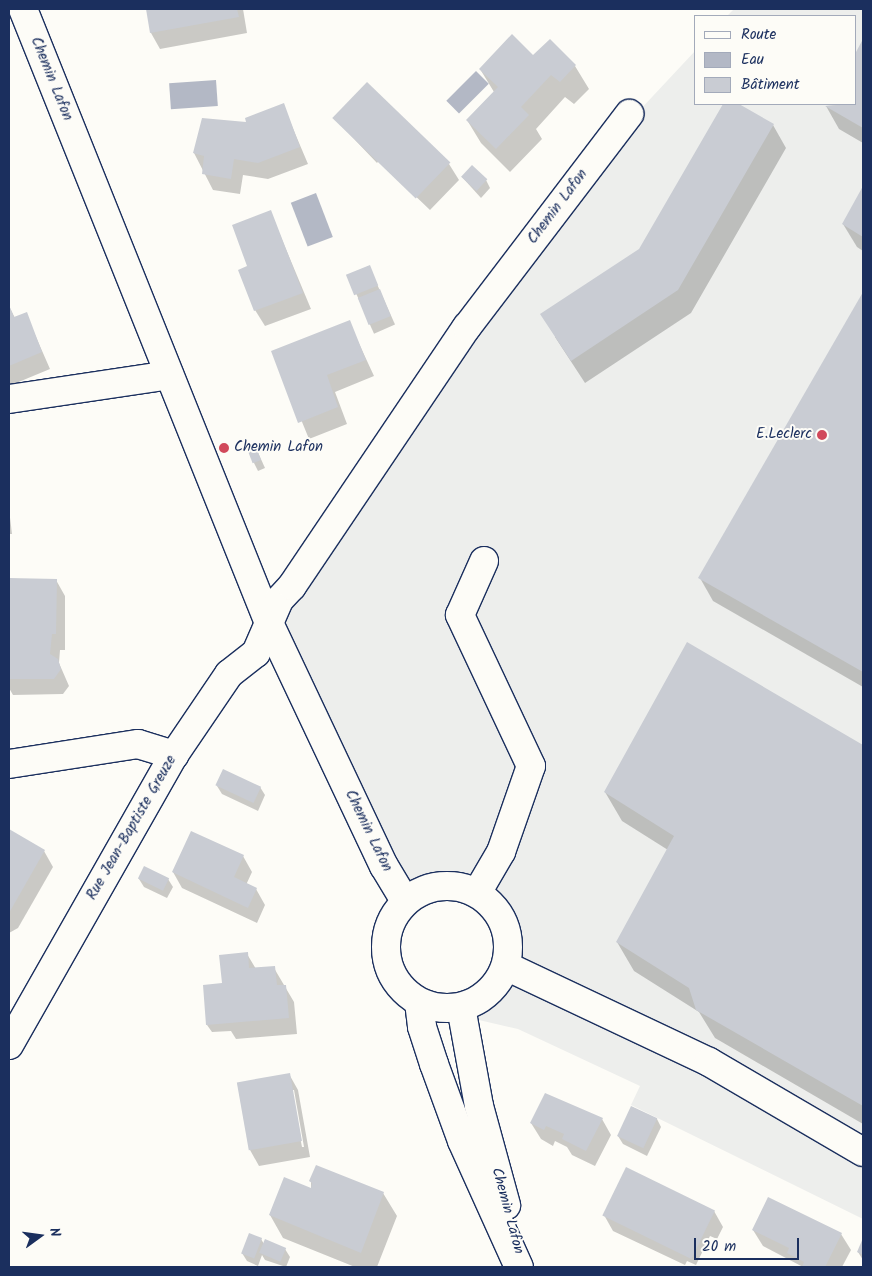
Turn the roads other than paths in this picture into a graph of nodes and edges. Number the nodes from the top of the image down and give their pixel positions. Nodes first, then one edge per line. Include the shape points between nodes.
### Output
1 (24, 9) edge
2 (629, 114) dead end
3 (169, 375) junction
4 (9, 399) edge
5 (484, 561) dead end
6 (269, 623) junction
7 (174, 755) junction
8 (9, 764) edge
9 (477, 893) junction
10 (406, 901) junction
11 (506, 966) junction
12 (419, 1002) junction
13 (462, 1008) junction
14 (9, 1045) edge
15 (863, 1152) edge
16 (519, 1267) edge
17 (523, 1267) edge

1 - 3 street, Chemin Lafon
2 - 6 street, Chemin Lafon via 467,327 292,586 279,600
3 - 4 street
3 - 6 street, Chemin Lafon
5 - 9 street via 460,615 531,766 501,852
6 - 7 street, Rue Jean-Baptiste Greuze via 256,653 229,674
6 - 10 street, Chemin Lafon via 384,866
7 - 8 street via 138,744
7 - 14 street, Rue Jean-Baptiste Greuze
9 - 10 street via 456,886 433,887
9 - 11 street via 493,906 504,924 509,946
10 - 12 street via 392,920 386,940 387,961 394,980
11 - 13 street via 488,994
11 - 15 street via 709,1062
12 - 13 street via 444,1009
12 - 16 street, Chemin Lafon via 422,1027 459,1132
13 - 17 street, Chemin Lafon via 479,1106

